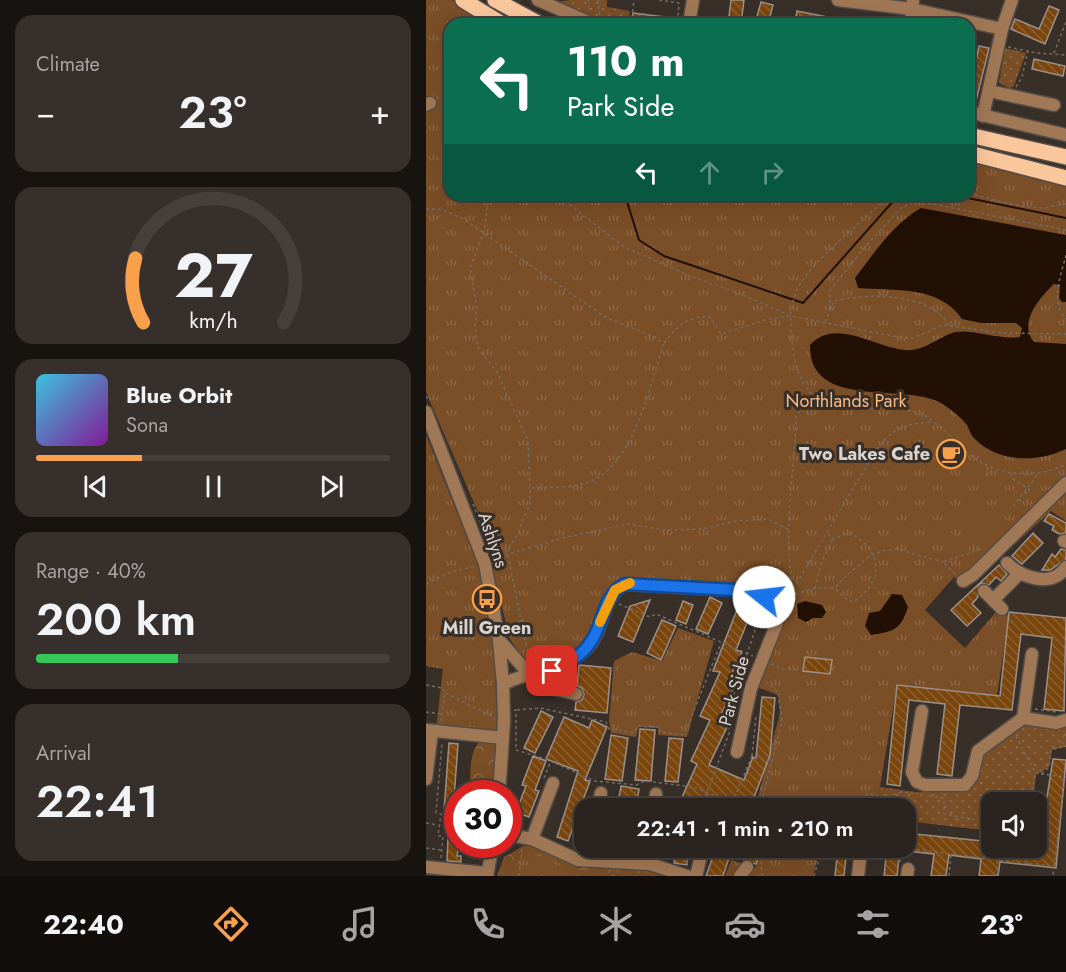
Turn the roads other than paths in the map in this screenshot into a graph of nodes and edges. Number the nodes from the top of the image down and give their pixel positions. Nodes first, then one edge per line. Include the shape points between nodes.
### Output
1 (463, 0) edge
2 (495, 0) edge
3 (538, 0) edge
4 (693, 0) edge
5 (838, 0) edge
6 (1012, 0) edge
7 (912, 5) edge
8 (492, 18) edge
9 (529, 18) edge
10 (578, 18) edge
11 (688, 18) edge
12 (961, 18) edge
13 (975, 22) edge
14 (1002, 29) junction
15 (989, 91) junction
16 (1054, 105) dead end
17 (975, 114) edge
18 (983, 116) junction
19 (1066, 135) edge
20 (975, 136) edge
21 (975, 155) edge
22 (1066, 157) edge
23 (1066, 178) edge
24 (426, 412) edge
25 (1066, 483) edge
26 (1007, 563) dead end
27 (1065, 572) edge
28 (1018, 575) junction
29 (963, 581) road end
30 (993, 600) dead end
31 (499, 640) junction
32 (1032, 654) dead end
33 (533, 670) junction
34 (503, 684) junction
35 (576, 694) dead end
36 (922, 711) dead end
37 (1023, 712) junction
38 (1066, 720) edge
39 (435, 730) edge
40 (503, 738) junction
41 (737, 752) dead end
42 (427, 762) edge
43 (426, 779) edge
44 (500, 780) edge
45 (553, 783) dead end
46 (601, 793) dead end
47 (656, 794) dead end
48 (600, 798) edge
49 (656, 798) edge
50 (522, 839) edge
51 (527, 841) junction
52 (490, 858) edge
53 (587, 858) edge
54 (651, 858) edge
55 (700, 858) edge
56 (860, 858) edge
57 (586, 862) junction
58 (650, 864) junction
59 (434, 870) edge
60 (687, 871) edge
61 (487, 875) edge
62 (696, 876) edge
63 (858, 876) edge

1 - 8 main road
2 - 9 main road
3 - 10 street
4 - 11 street
5 - 7 street
6 - 14 street
7 - 12 street
13 - 14 street
14 - 15 street
15 - 16 street
15 - 18 street
17 - 18 street
18 - 19 street
20 - 22 main road
21 - 23 main road
24 - 31 street, Ashlyns via 485,564
25 - 29 street
26 - 28 street
27 - 28 street via 1045,578
28 - 30 street
31 - 33 street via 523,667
31 - 34 street, Ashlyns
32 - 37 street
33 - 34 street
33 - 35 street via 538,679 553,689
33 - 41 street, Park Side via 561,667 586,648 611,595 625,584 754,591 774,604 777,623 751,688
34 - 40 street, Ashlyns
36 - 37 street via 912,772 917,782 925,785 965,785 972,776 978,751
37 - 38 street via 1056,723
39 - 40 street
39 - 42 street
40 - 44 street, Ashlyns
42 - 43 street
45 - 51 street
46 - 48 street
47 - 49 street
50 - 51 street
51 - 57 street
52 - 61 street
53 - 57 street
54 - 58 street
55 - 62 street
56 - 63 street
57 - 58 street
58 - 60 street
59 - 61 street

